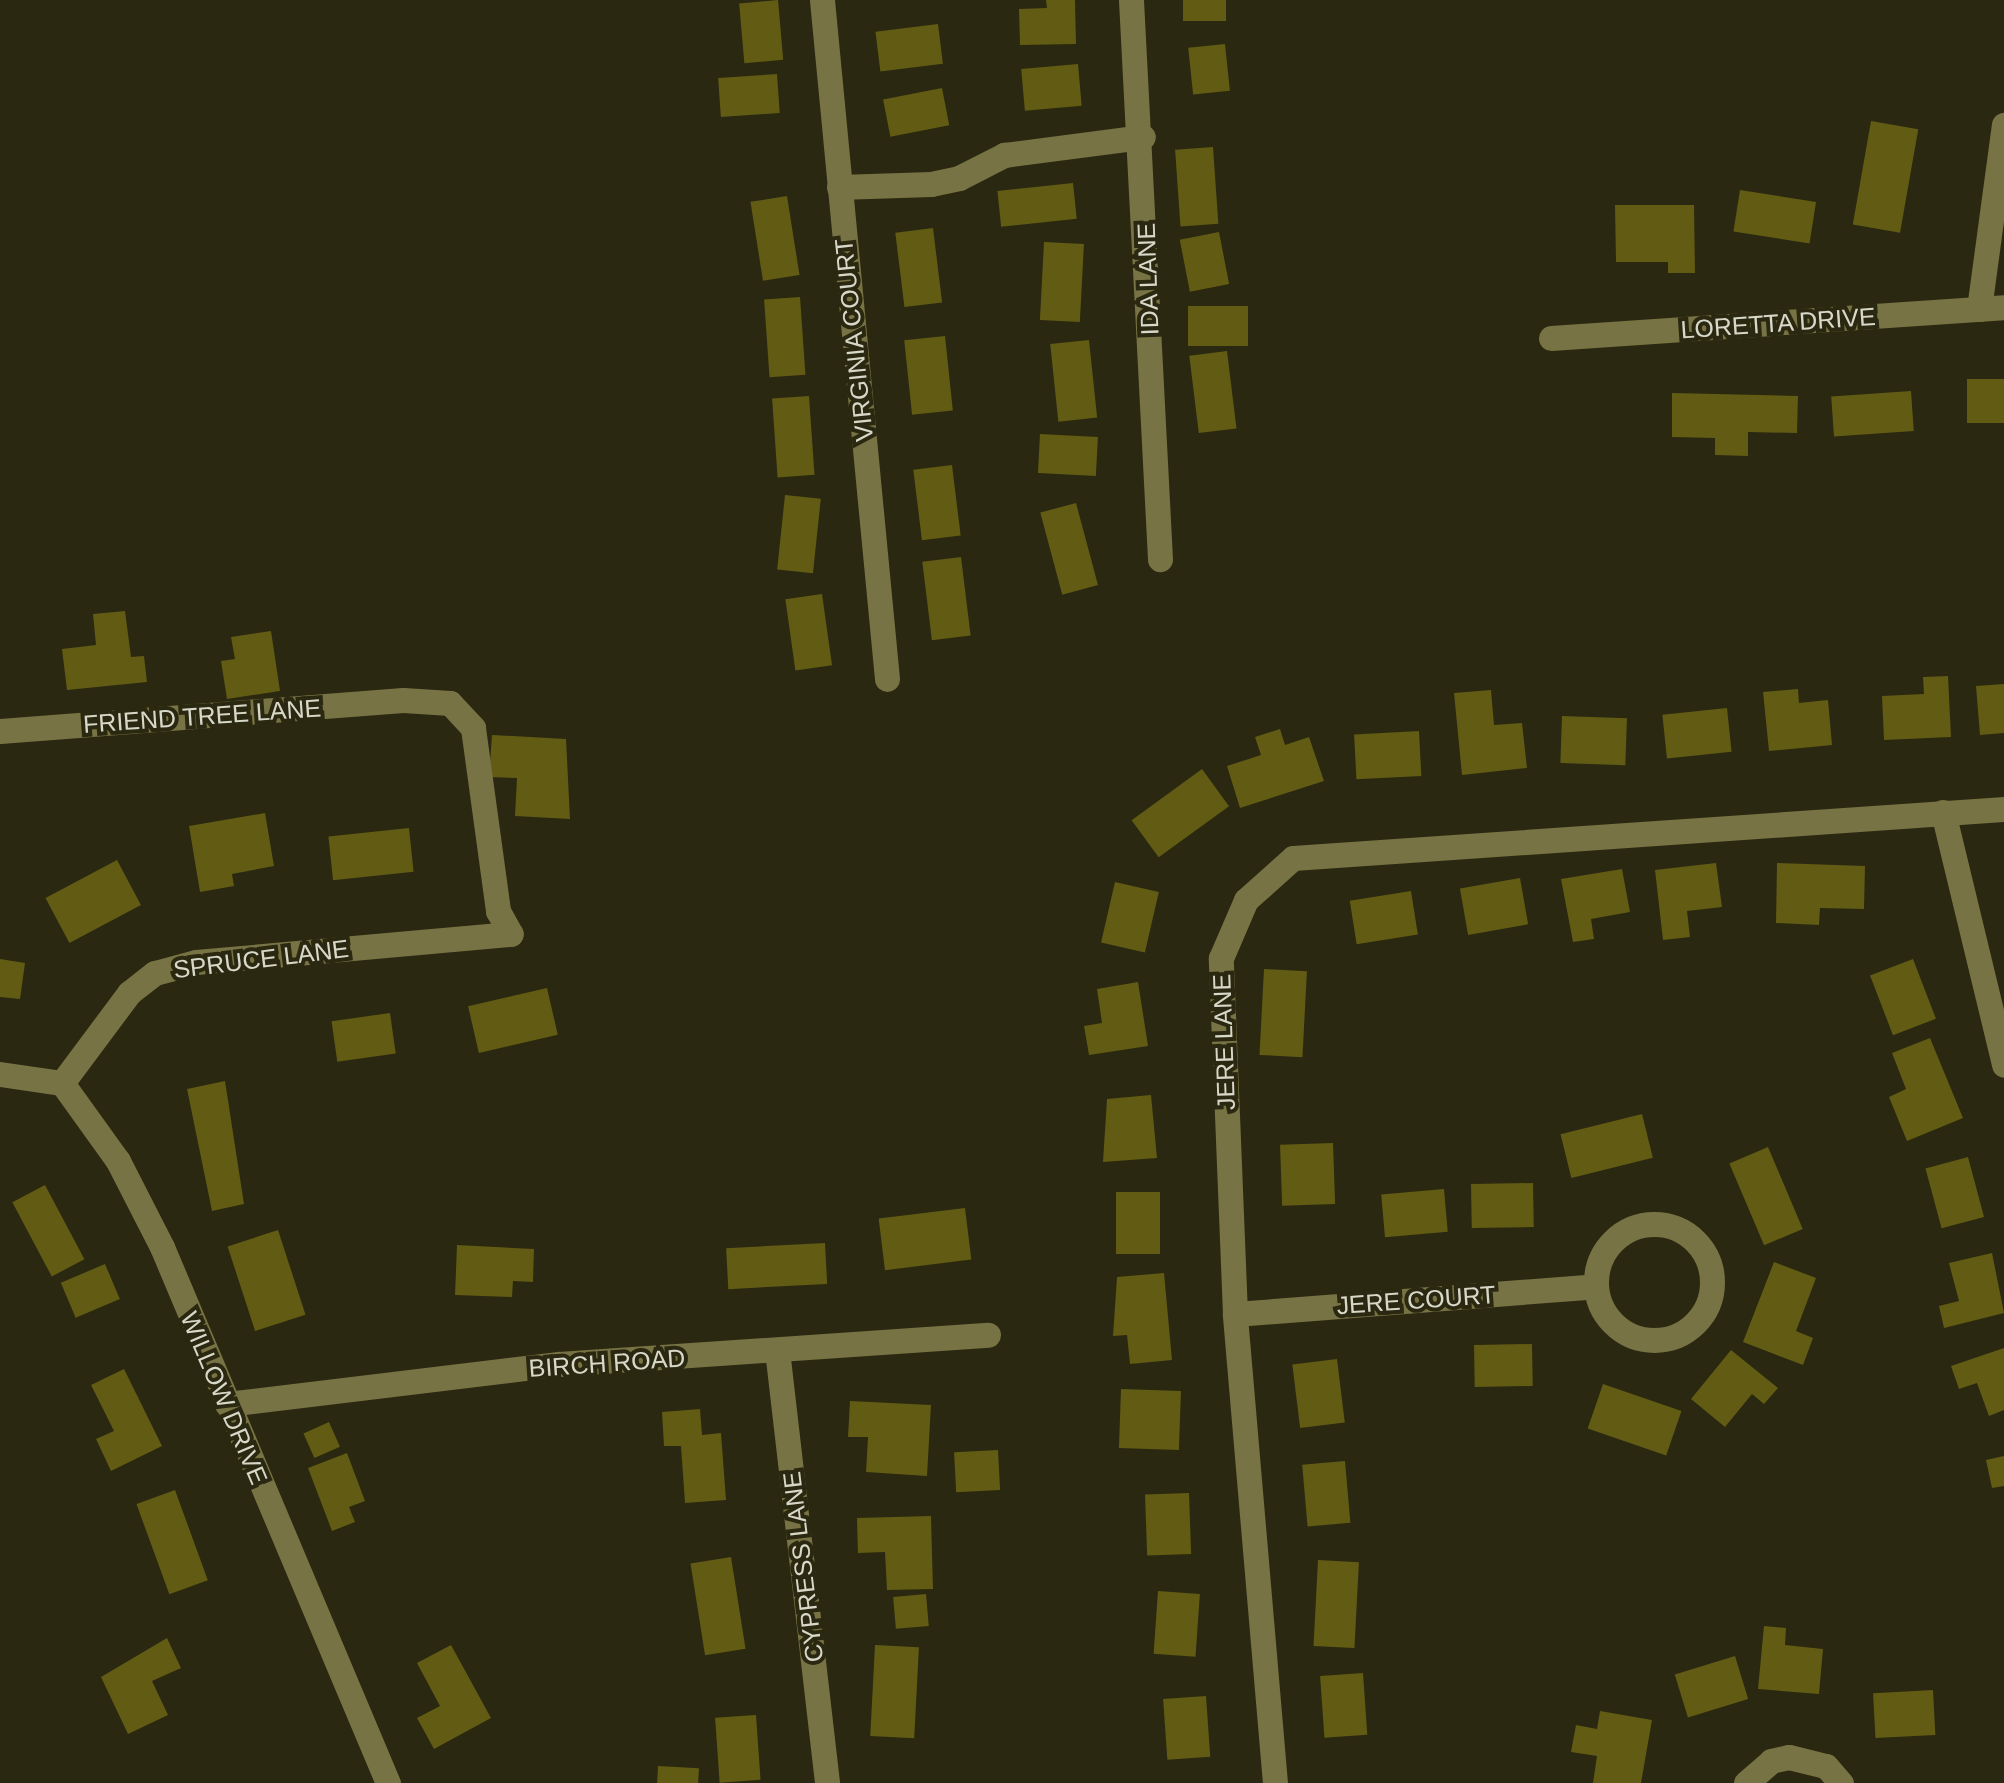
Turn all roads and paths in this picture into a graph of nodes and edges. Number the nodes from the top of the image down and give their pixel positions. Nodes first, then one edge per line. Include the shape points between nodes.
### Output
1 (822, 0) edge
2 (1132, 0) edge
3 (2004, 125) edge
4 (1142, 137) junction
5 (838, 188) junction
6 (1991, 308) edge
7 (1551, 338) dead end
8 (1160, 559) dead end
9 (887, 679) dead end
10 (0, 730) edge
11 (2004, 809) edge
12 (1943, 812) junction
13 (511, 934) joint
14 (2004, 1065) edge
15 (0, 1074) edge
16 (62, 1084) junction
17 (1596, 1286) junction
18 (1236, 1314) junction
19 (988, 1335) dead end
20 (778, 1350) junction
21 (227, 1404) junction
22 (388, 1783) edge
23 (827, 1783) edge
24 (1275, 1783) edge
25 (1746, 1783) edge
26 (1841, 1783) edge

1 - 5 street, VIRGINIA COURT
2 - 4 street, IDA LANE
3 - 6 street
4 - 5 street via 1004,155 931,184
4 - 8 street, IDA LANE
5 - 9 street, VIRGINIA COURT
6 - 7 street, LORETTA DRIVE
10 - 13 street, FRIEND TREE LANE via 403,700 450,703 472,728 498,911
11 - 12 street, JERE LANE
12 - 14 street
12 - 18 street, JERE LANE via 1294,858 1246,900 1220,958
13 - 16 street, SPRUCE LANE via 196,962 156,973 128,993
15 - 16 street
16 - 21 street, WILLOW DRIVE via 118,1162
17 - 17 street via 1611,1321 1645,1340 1682,1333 1698,1321 1712,1286 1702,1250 1673,1227 1654,1224 1636,1227 1606,1250
17 - 18 street, JERE COURT
18 - 24 street, JERE LANE
19 - 20 street, BIRCH ROAD
20 - 21 street, BIRCH ROAD via 560,1364
20 - 23 street, CYPRESS LANE
21 - 22 street, WILLOW DRIVE
25 - 26 street via 1790,1756 1826,1766

